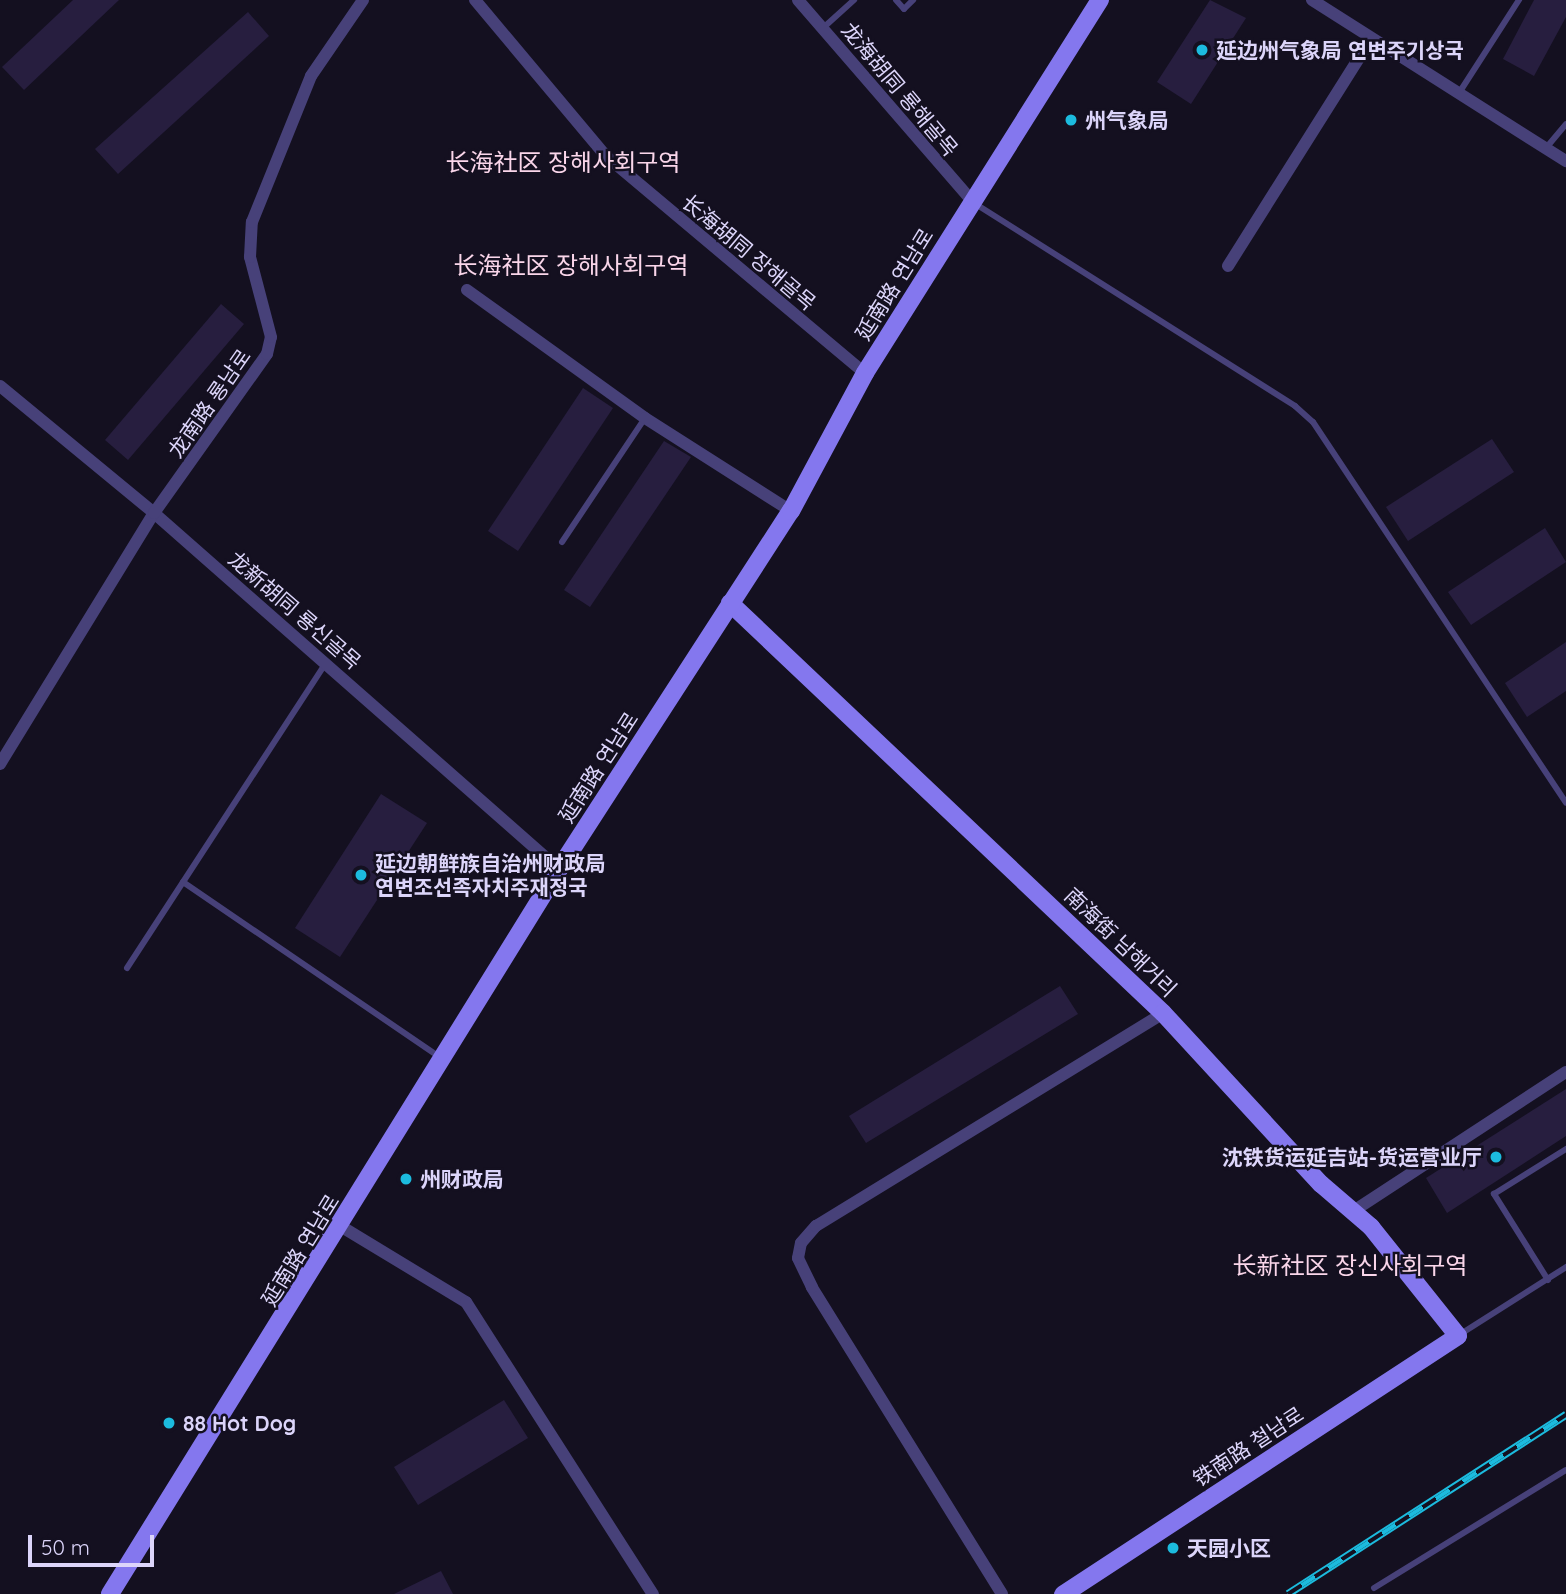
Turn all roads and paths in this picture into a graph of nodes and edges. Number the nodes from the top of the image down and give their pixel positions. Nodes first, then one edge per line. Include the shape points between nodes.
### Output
1 (363, 0) edge
2 (475, 0) edge
3 (798, 0) edge
4 (854, 0) edge
5 (896, 0) edge
6 (913, 0) edge
7 (1100, 0) edge
8 (1312, 0) edge
9 (1519, 0) edge
10 (823, 28) junction
11 (1371, 39) junction
12 (1458, 93) junction
13 (1566, 124) edge
14 (1546, 148) junction
15 (1566, 161) edge
16 (973, 202) junction
17 (1228, 267) dead end
18 (467, 290) dead end
19 (865, 373) junction
20 (0, 386) edge
21 (645, 418) junction
22 (791, 511) junction
23 (154, 513) junction
24 (562, 542) dead end
25 (730, 603) junction
26 (326, 663) junction
27 (0, 764) edge
28 (1566, 803) edge
29 (559, 869) junction
30 (183, 882) junction
31 (127, 968) dead end
32 (1163, 1013) junction
33 (442, 1059) junction
34 (1566, 1072) edge
35 (1566, 1149) edge
36 (1355, 1210) junction
37 (342, 1227) junction
38 (1566, 1268) edge
39 (1548, 1280) junction
40 (1458, 1336) junction
41 (1566, 1470) edge
42 (1374, 1588) dead end
43 (110, 1594) edge
44 (653, 1594) edge
45 (1002, 1594) edge
46 (1063, 1594) edge

1 - 23 street, 龙南路 룡남로 via 311,76 253,222 250,257 271,337 267,354
2 - 19 street, 长海胡同 장해골목 via 606,156
3 - 10 street, 龙海胡同 룡해골목
4 - 10 lane
5 - 6 lane via 904,9
7 - 16 main road, 延南路 연남로
8 - 11 street
9 - 12 lane
10 - 16 street, 龙海胡同 룡해골목
11 - 12 street
11 - 17 street
12 - 14 street
13 - 14 lane
14 - 15 street
16 - 19 main road, 延南路 연남로
16 - 28 lane via 1313,422
18 - 21 street
19 - 22 main road, 延南路 연남로
20 - 23 street, 龙新胡同 룡신골목
21 - 22 street
21 - 24 lane
22 - 25 main road, 延南路 연남로
23 - 26 street, 龙新胡同 룡신골목
23 - 27 street, 龙南路 룡남로
25 - 29 main road, 延南路 연남로
25 - 32 main road, 南海街 남해거리
26 - 29 street, 龙新胡同 룡신골목
26 - 30 lane
29 - 33 main road, 延南路 연남로
30 - 31 lane
30 - 33 lane
32 - 36 main road, 南海街 남해거리 via 1321,1184
32 - 45 street via 816,1226 801,1243 798,1258 812,1287
33 - 37 main road, 延南路 연남로
34 - 36 street
35 - 39 lane via 1494,1194
36 - 40 main road, 南海街 남해거리
37 - 43 main road, 延南路 연남로
37 - 44 street via 466,1302
38 - 39 lane
39 - 40 lane
40 - 46 main road, 铁南路 철남로
41 - 42 lane

